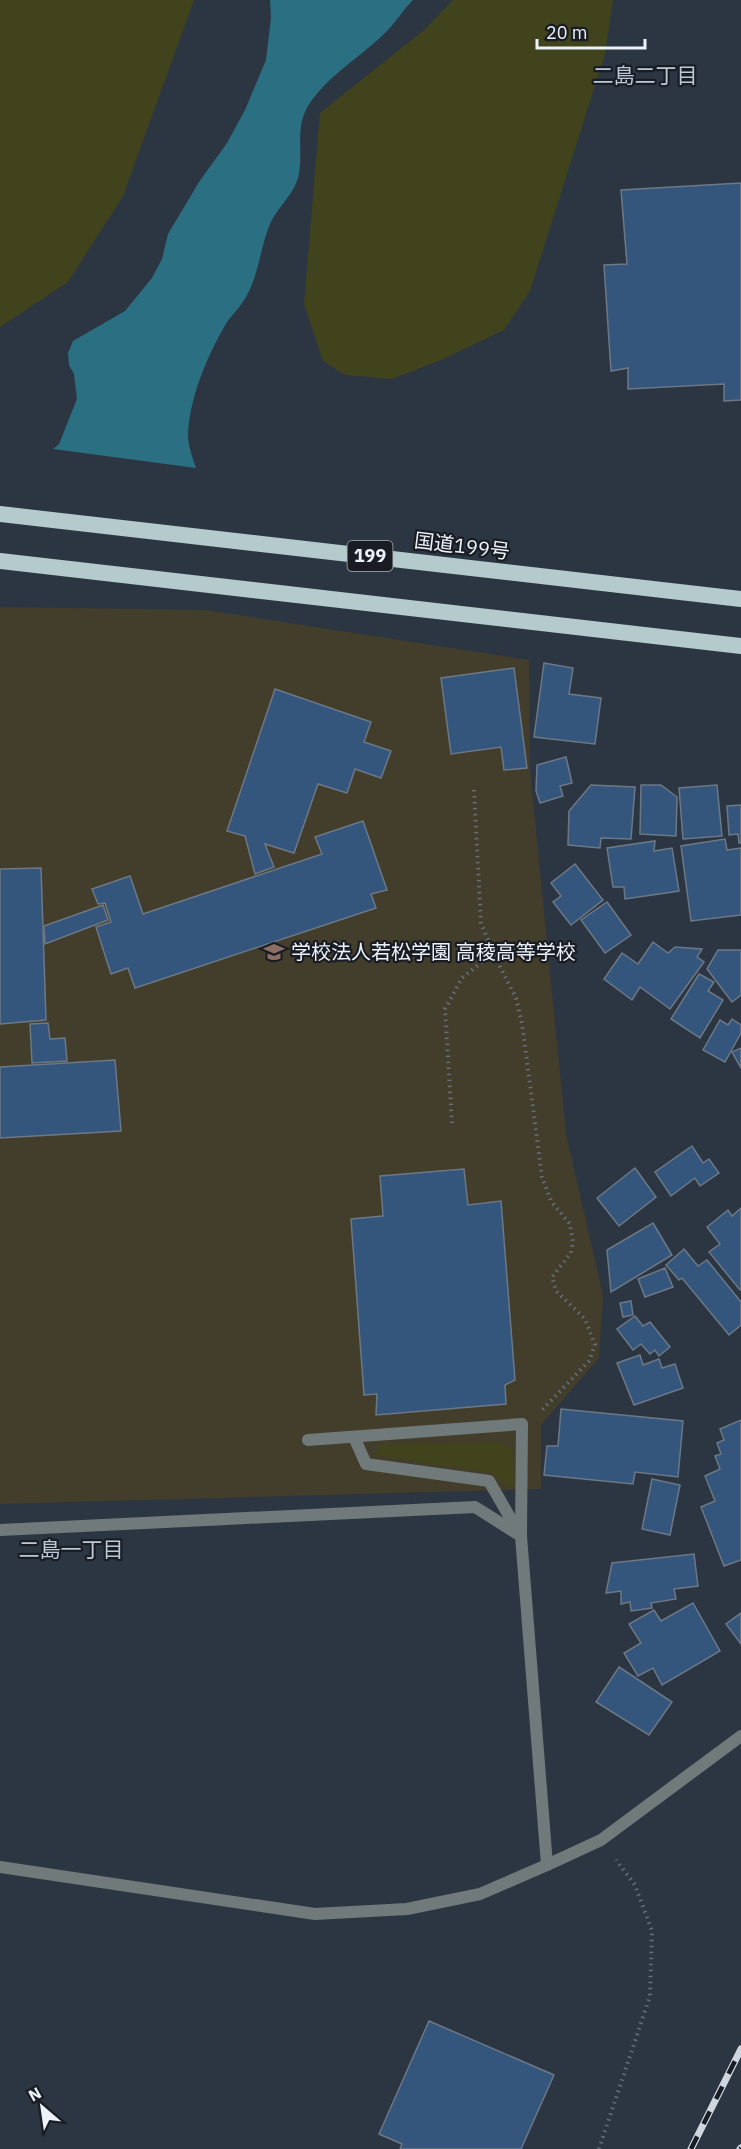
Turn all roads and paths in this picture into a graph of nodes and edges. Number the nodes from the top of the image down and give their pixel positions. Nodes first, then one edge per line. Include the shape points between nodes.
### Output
1 (0, 513) edge
2 (0, 561) edge
3 (741, 599) edge
4 (741, 646) edge
5 (474, 790) dead end
6 (493, 953) junction
7 (452, 1123) dead end
8 (522, 1424) junction
9 (354, 1437) junction
10 (309, 1440) dead end
11 (0, 1530) edge
12 (521, 1536) junction
13 (741, 1736) edge
14 (601, 1840) junction
15 (547, 1865) junction
16 (0, 1867) edge
17 (599, 2149) edge

1 - 3 highway, 国道199号 / 199
2 - 4 highway
5 - 6 path via 481,923
6 - 7 path via 462,978 446,1009
6 - 8 path via 516,998 522,1023 542,1177 550,1201 570,1224 571,1253 552,1277 556,1291 585,1319 595,1345 589,1361 543,1410
8 - 9 street
8 - 12 street
9 - 10 street
9 - 12 street via 366,1464 489,1481
11 - 12 street via 475,1507
12 - 15 street
13 - 14 street
14 - 15 street
14 - 17 path via 634,1885 652,1931 650,1996
15 - 16 street via 480,1894 407,1909 315,1914

